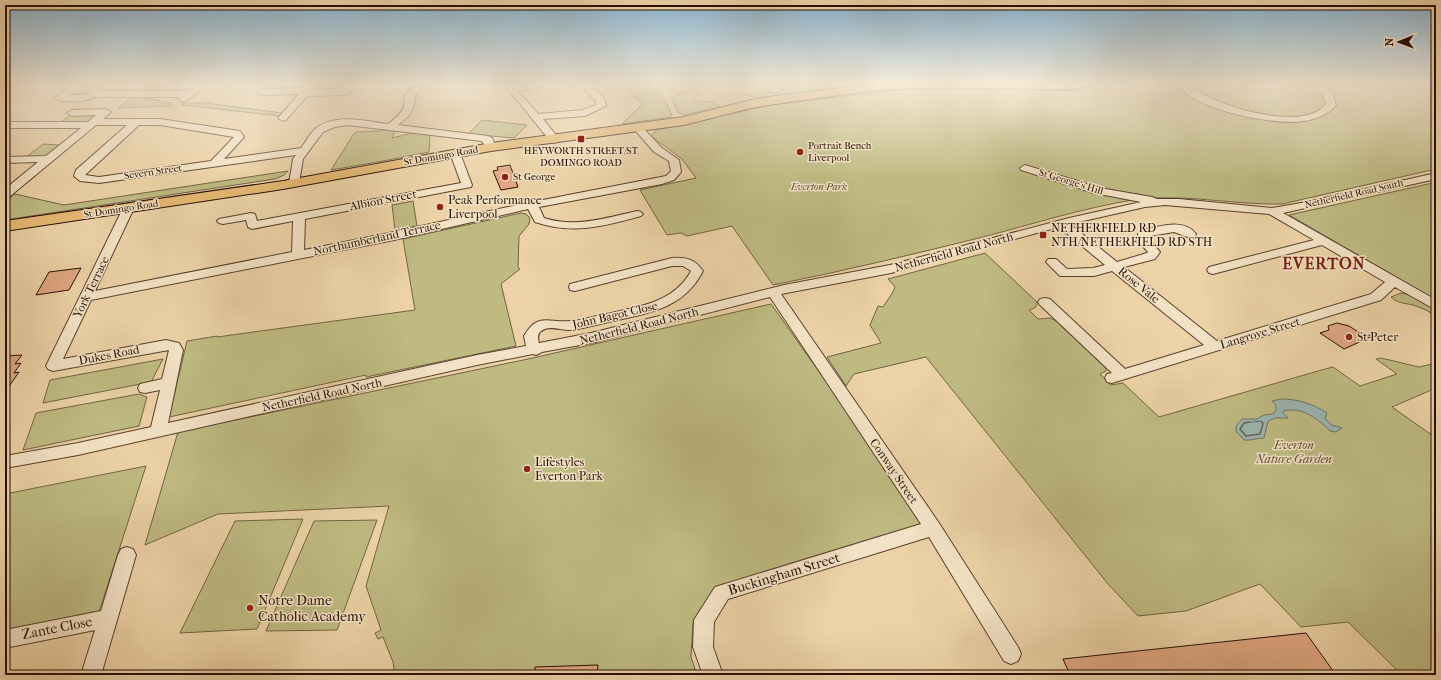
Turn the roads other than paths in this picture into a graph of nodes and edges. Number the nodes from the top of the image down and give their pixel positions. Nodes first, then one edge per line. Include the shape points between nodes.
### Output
1 (101, 116) edge
2 (403, 116) edge
3 (548, 116) edge
4 (705, 116) edge
5 (1258, 116) edge
6 (1311, 116) edge
7 (536, 117) joint
8 (135, 123) junction
9 (91, 124) junction
10 (5, 125) edge
11 (391, 126) junction
12 (638, 128) junction
13 (555, 140) junction
14 (491, 147) junction
15 (304, 151) junction
16 (455, 153) junction
17 (48, 159) junction
18 (5, 160) edge
19 (215, 163) junction
20 (1025, 168) dead end
21 (1436, 176) edge
22 (294, 183) junction
23 (5, 195) edge
24 (1165, 202) junction
25 (532, 205) junction
26 (128, 208) junction
27 (1272, 211) junction
28 (637, 214) dead end
29 (299, 216) junction
30 (223, 221) dead end
31 (1062, 224) junction
32 (5, 226) edge
33 (1190, 234) dead end
34 (1325, 241) junction
35 (298, 255) junction
36 (1052, 262) dead end
37 (1115, 266) junction
38 (1213, 270) dead end
39 (1393, 282) junction
40 (575, 287) dead end
41 (772, 292) junction
42 (86, 296) junction
43 (1436, 306) edge
44 (1045, 308) dead end
45 (1215, 347) junction
46 (536, 350) junction
47 (53, 366) joint
48 (168, 383) junction
49 (145, 388) dead end
50 (158, 431) junction
51 (5, 462) edge
52 (933, 528) junction
53 (127, 555) dead end
54 (108, 618) junction
55 (5, 639) edge
56 (1011, 654) dead end
57 (91, 675) edge
58 (713, 675) edge

1 - 9 street
2 - 11 street
3 - 7 street
4 - 12 main road, St Domingo Road
5 - 6 street via 1291,118
7 - 13 street
8 - 9 street
8 - 19 street via 160,122 237,133 239,137
8 - 19 street, Severn Street via 80,172 79,176 98,180
9 - 10 street
9 - 17 street
11 - 14 street via 484,138
11 - 15 street via 347,122 333,124 320,130
12 - 13 main road, St Domingo Road
12 - 25 street, Northumberland Terrace via 658,150 674,160 676,172 670,178
13 - 14 main road, St Domingo Road
14 - 16 main road, St Domingo Road
15 - 19 street, Severn Street
15 - 22 street via 296,165
16 - 22 main road, St Domingo Road
16 - 29 street, Albion Street via 467,185
17 - 18 street
17 - 23 street
20 - 24 street, St George's Hill via 1098,191
21 - 27 street, Netherfield Road South
22 - 26 main road, St Domingo Road
24 - 27 street, Netherfield Road North
24 - 31 street, Netherfield Road North
25 - 28 street via 538,220 550,225 608,225
25 - 35 street, Northumberland Terrace
26 - 32 main road, St Domingo Road
26 - 42 street, York Terrace
27 - 34 street
29 - 30 street, Albion Street via 252,225 251,216
29 - 35 street
31 - 37 street, Rose Vale
31 - 41 street, Netherfield Road North via 891,269
33 - 37 street via 1184,229 1177,228 1144,234 1144,241 1154,252 1151,256
34 - 38 street
34 - 39 street
35 - 42 street, Northumberland Terrace
36 - 37 street via 1064,273 1094,272
37 - 45 street, Rose Vale
39 - 43 street
39 - 45 street, Langrove Street via 1376,297
40 - 46 street, John Bagot Close via 672,262 688,263 697,271 679,292 665,303 653,308 569,326 543,325 535,329 531,336
41 - 46 street, Netherfield Road North
41 - 52 street, Conway Street
42 - 47 street, York Terrace
44 - 45 street, Langrove Street via 1117,376
46 - 50 street, Netherfield Road North via 478,360
47 - 48 street, Dukes Road via 166,345 174,346 176,350
48 - 49 street
48 - 50 street
50 - 51 street, Netherfield Road North
52 - 56 street, Conway Street
52 - 58 street, Buckingham Street via 722,593 704,620 703,647
53 - 54 street
54 - 55 street, Zante Close
54 - 57 street

